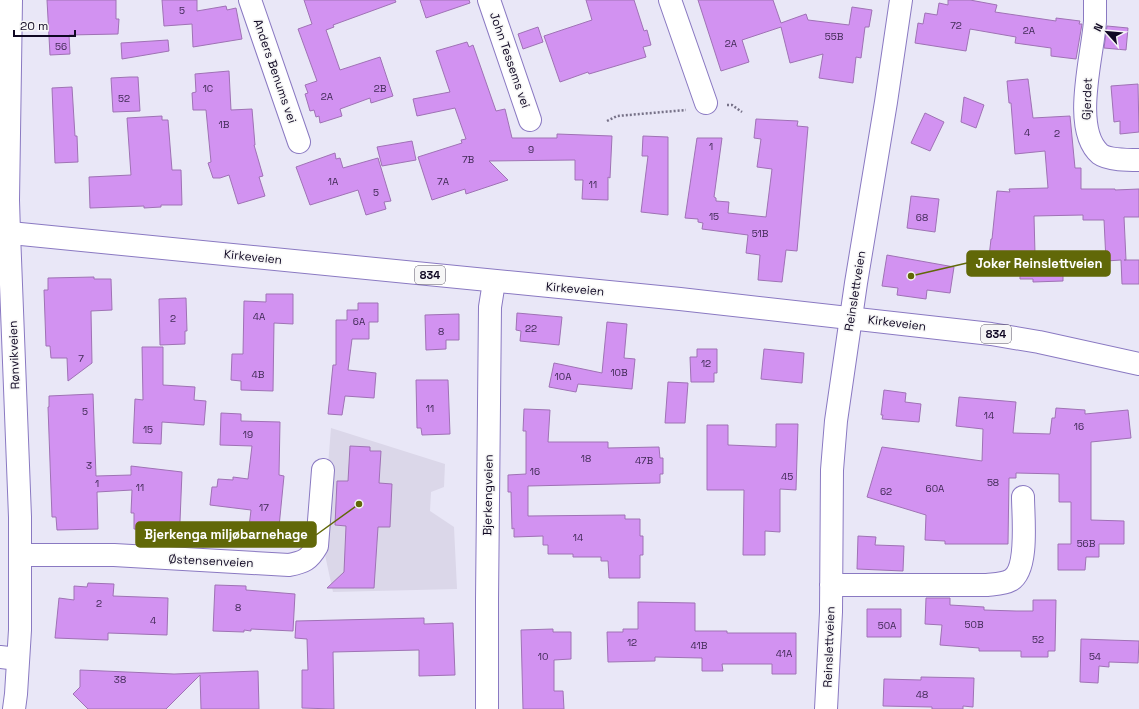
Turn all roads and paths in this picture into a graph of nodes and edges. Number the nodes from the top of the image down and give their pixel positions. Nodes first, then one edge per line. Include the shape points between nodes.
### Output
1 (11, 0) edge
2 (250, 0) edge
3 (489, 0) edge
4 (670, 0) edge
5 (901, 0) edge
6 (1095, 0) edge
7 (707, 106) junction
8 (4, 108) edge
9 (742, 112) dead end
10 (530, 120) dead end
11 (607, 121) dead end
12 (299, 142) dead end
13 (1139, 160) edge
14 (4, 232) edge
15 (494, 282) junction
16 (850, 318) junction
17 (1139, 364) edge
18 (322, 470) dead end
19 (1023, 497) dead end
20 (20, 555) junction
21 (831, 585) junction
22 (9, 658) edge
23 (14, 709) edge
24 (487, 709) edge
25 (826, 709) edge

1 - 8 street, Rønvikveien
2 - 12 street, Anders Benums vei
3 - 10 street, John Tessems vei
4 - 7 street
5 - 16 street, Reinslettveien
6 - 13 street, Gjerdet via 1095,21 1085,99 1086,124 1092,144 1101,155
7 - 9 path via 732,105
7 - 11 path via 618,116
8 - 14 street, Rønvikveien via 8,200
14 - 15 street, Kirkeveien / 834
14 - 20 street, Rønvikveien via 12,290
15 - 16 street, Kirkeveien / 834
15 - 24 street, Bjerkengveien via 490,307
16 - 17 street, Kirkeveien / 834 via 991,334
16 - 21 street, Reinslettveien via 833,463
18 - 20 street, Østensenveien via 317,546 311,556 302,562 289,565 114,556
19 - 21 street via 1024,554 1013,579 1002,584 987,585
20 - 22 street, Rønvikveien
21 - 25 street, Reinslettveien
22 - 23 street, Rønvikveien

